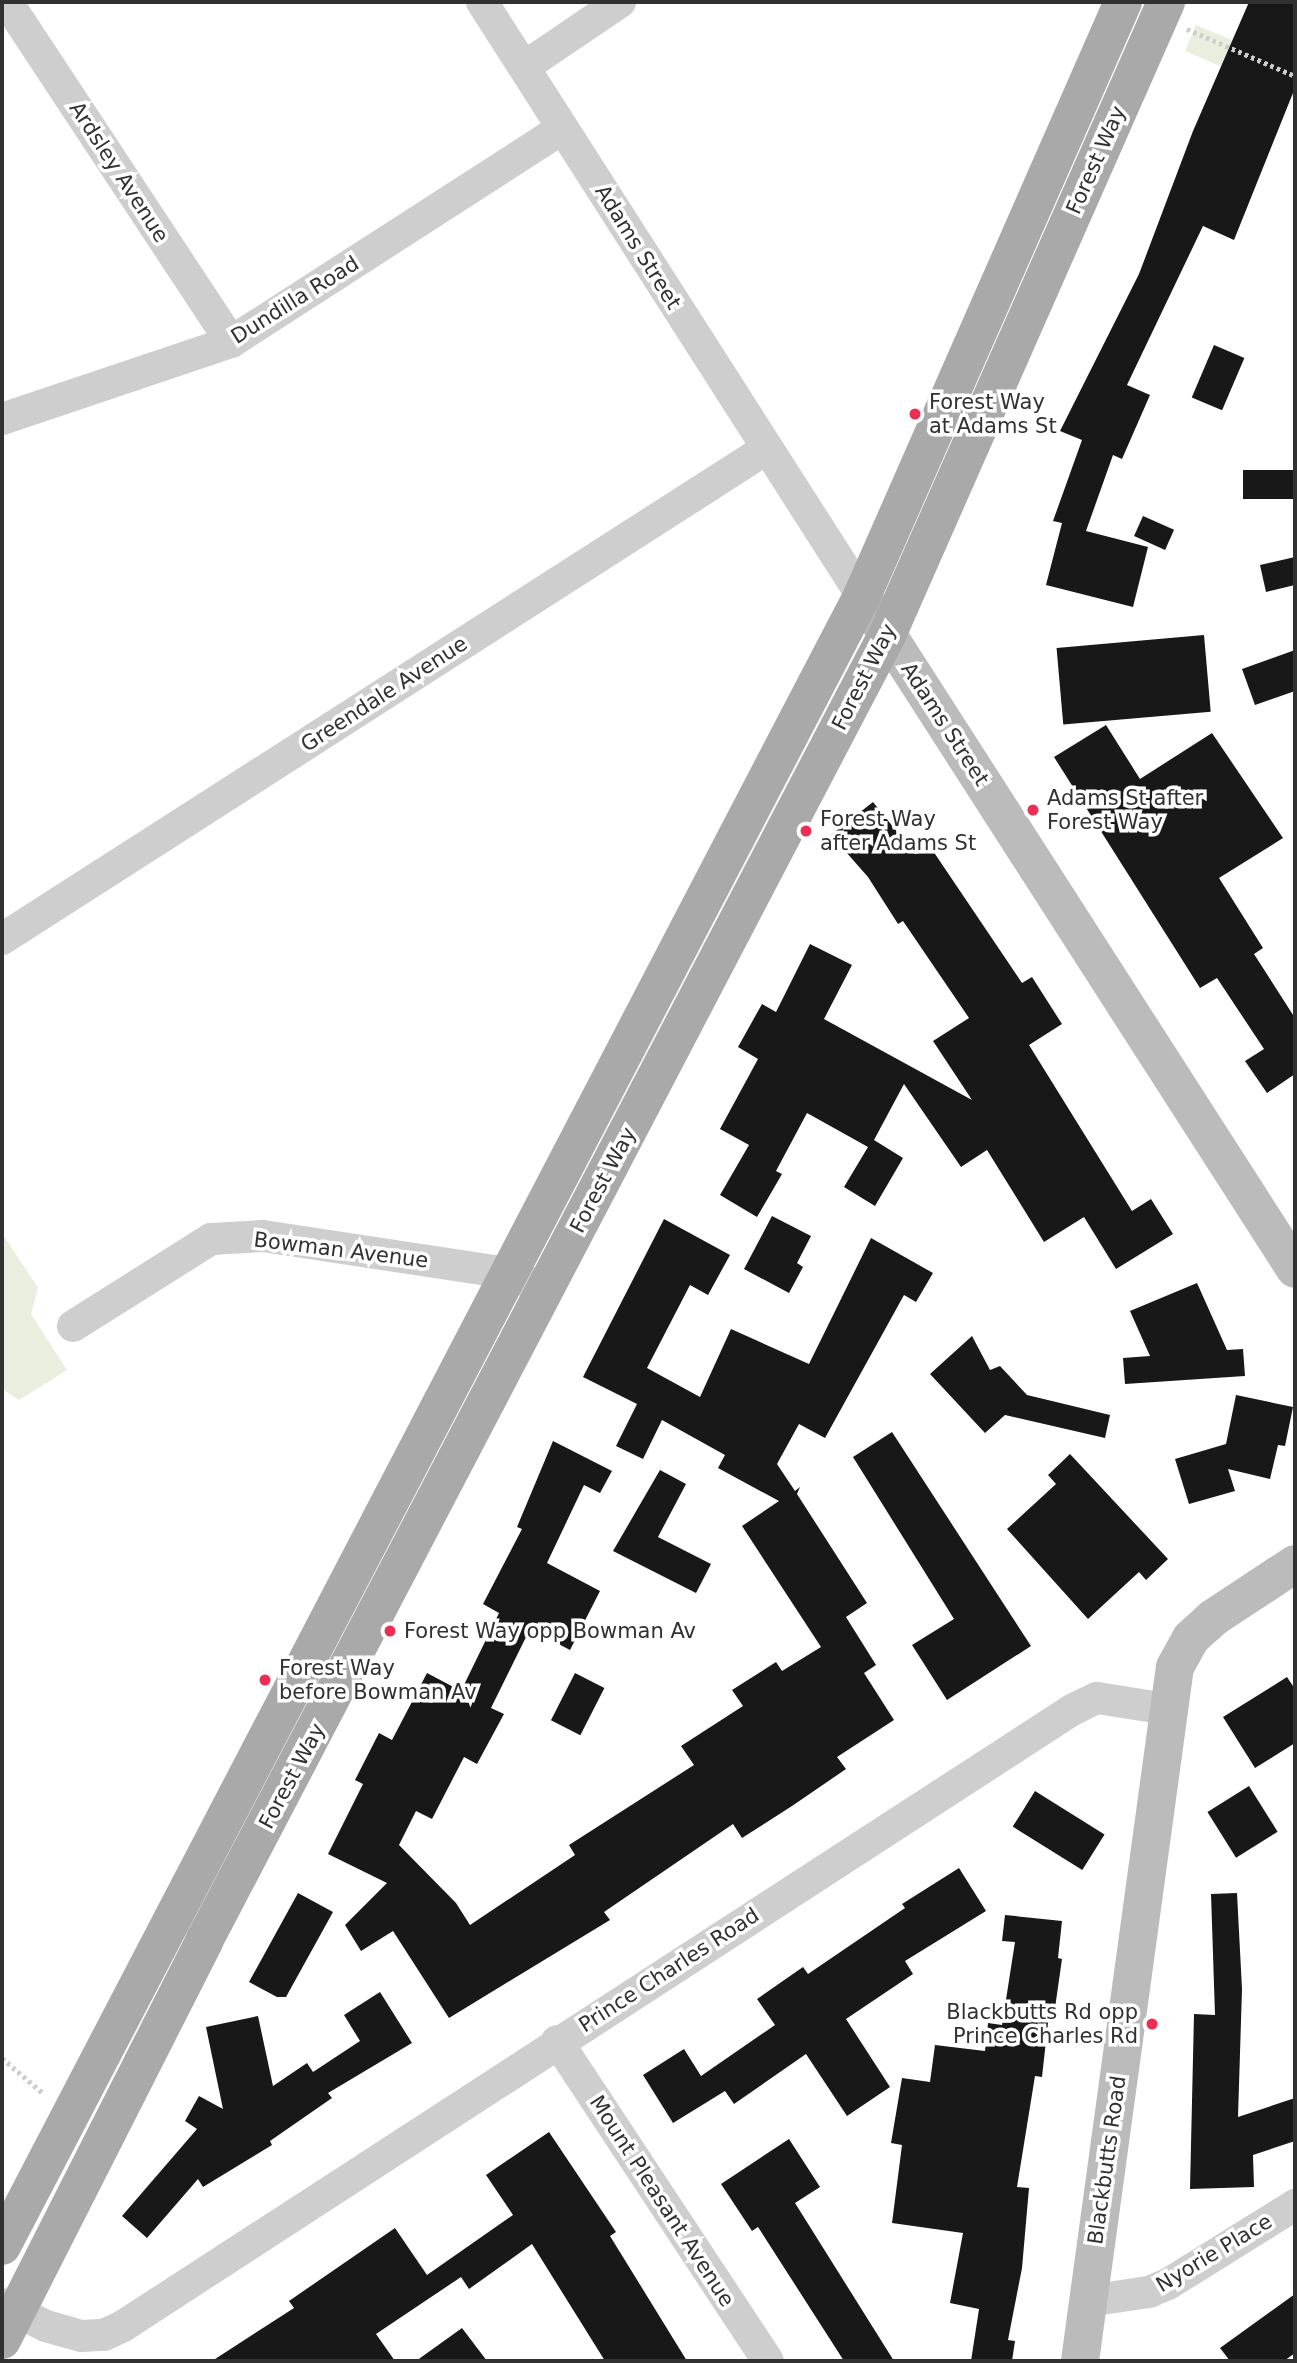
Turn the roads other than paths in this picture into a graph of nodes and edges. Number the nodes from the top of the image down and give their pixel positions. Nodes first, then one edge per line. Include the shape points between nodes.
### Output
1 (7, 2) edge
2 (482, 2) edge
3 (620, 2) edge
4 (1123, 2) edge
5 (1175, 15) edge
6 (524, 67) junction
7 (562, 129) junction
8 (231, 342) junction
9 (2, 419) edge
10 (766, 449) junction
11 (862, 596) junction
12 (887, 635) junction
13 (2, 939) edge
14 (1295, 1269) edge
15 (509, 1273) junction
16 (545, 1290) junction
17 (73, 1326) dead end
18 (1295, 1564) edge
19 (1167, 1709) junction
20 (557, 2041) junction
21 (1295, 2205) edge
22 (2, 2246) edge
23 (1088, 2301) junction
24 (7, 2319) edge
25 (768, 2361) edge
26 (1080, 2361) edge

1 - 8 street, Ardsley Avenue
2 - 6 street, Adams Street
3 - 6 street
4 - 11 main road, Forest Way
5 - 12 main road, Forest Way
6 - 7 street, Adams Street
7 - 8 street, Dundilla Road
7 - 10 street, Adams Street
8 - 9 street, Dundilla Road
10 - 11 street, Adams Street
10 - 13 street, Greendale Avenue
11 - 12 street, Adams Street
11 - 15 main road, Forest Way
12 - 14 street, Adams Street
12 - 16 main road, Forest Way
15 - 16 street, Bowman Avenue
15 - 17 street, Bowman Avenue via 263,1236 211,1239
15 - 22 main road, Forest Way
16 - 24 main road, Forest Way
18 - 19 street via 1213,1618 1191,1638 1175,1667
19 - 20 street, Prince Charles Road via 1097,1698 1072,1710
19 - 23 street, Blackbutts Road
20 - 24 street, Prince Charles Road via 123,2326 104,2335 82,2336
20 - 25 street, Mount Pleasant Avenue
21 - 23 street, Nyorie Place via 1168,2284 1149,2292
23 - 26 street, Blackbutts Road

